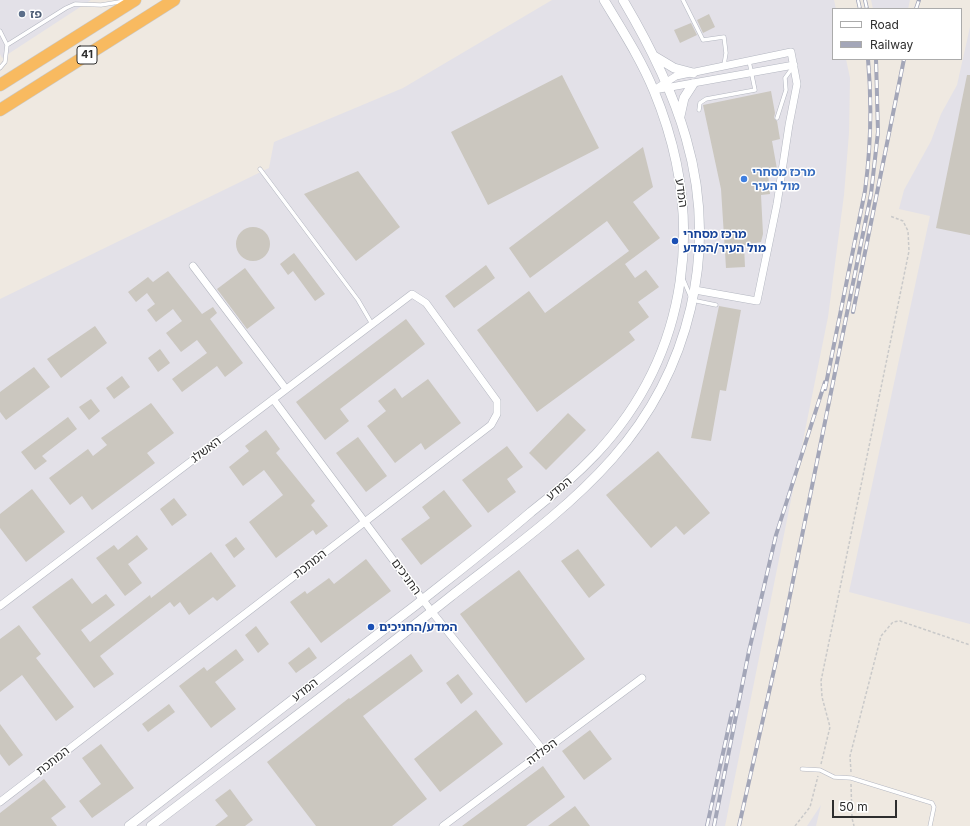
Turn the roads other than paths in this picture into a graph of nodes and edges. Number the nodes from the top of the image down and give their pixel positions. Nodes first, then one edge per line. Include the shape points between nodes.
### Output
1 (128, 0) edge
2 (135, 0) edge
3 (174, 0) edge
4 (604, 0) edge
5 (622, 0) edge
6 (683, 0) edge
7 (0, 31) edge
8 (7, 45) junction
9 (654, 56) junction
10 (749, 61) junction
11 (794, 65) junction
12 (724, 66) junction
13 (0, 68) edge
14 (693, 73) junction
15 (751, 73) junction
16 (693, 84) junction
17 (0, 85) edge
18 (667, 85) junction
19 (654, 90) junction
20 (0, 110) edge
21 (698, 110) dead end
22 (680, 117) junction
23 (777, 118) dead end
24 (260, 169) dead end
25 (193, 266) dead end
26 (682, 275) junction
27 (695, 290) junction
28 (412, 294) joint
29 (692, 300) junction
30 (716, 305) dead end
31 (372, 324) junction
32 (286, 389) junction
33 (273, 399) junction
34 (365, 522) junction
35 (422, 599) junction
36 (0, 606) edge
37 (432, 612) junction
38 (642, 678) dead end
39 (543, 750) junction
40 (802, 768) dead end
41 (0, 802) edge
42 (129, 826) edge
43 (151, 826) edge
44 (443, 826) edge
45 (930, 826) edge

1 - 8 lane via 102,5 75,4
2 - 17 highway, 41
3 - 20 highway, 41
4 - 19 street, המדע via 638,57
5 - 9 street, המדע
6 - 12 lane via 703,40 724,37
7 - 8 lane
8 - 13 lane via 5,62
9 - 14 street via 674,68
9 - 18 street, המדע
10 - 11 street via 791,52
10 - 12 street
10 - 15 lane
11 - 15 street
11 - 23 lane via 785,78 786,90
11 - 27 street via 797,84 778,204 756,301
12 - 14 street
14 - 18 street via 676,76
15 - 16 street
15 - 21 lane via 755,90 706,99 700,103
16 - 18 street
16 - 22 street via 684,98
18 - 19 street
18 - 22 street, המדע
19 - 26 street, המדע via 680,176 685,237
22 - 27 street, המדע via 694,170 699,206 700,241
24 - 31 lane via 358,300
25 - 32 street
26 - 29 lane
26 - 35 street, המדע via 664,346 635,403 613,434 572,479
27 - 29 street, המדע
28 - 31 street, האשלג
28 - 34 street, המתכת via 426,303 497,401 497,414 491,425
29 - 30 lane
29 - 37 street, המדע via 678,355 667,378 654,403 613,457 567,503
31 - 32 street, האשלג
32 - 33 street, האשלג
33 - 34 street, החניכים
33 - 36 street, האשלג
34 - 35 street, החניכים
34 - 41 street, המתכת
35 - 37 street, החניכים
35 - 42 street, המדע
37 - 39 street, החניכים
37 - 43 street, המדע
38 - 39 street, הפלדה
39 - 44 street, הפלדה
40 - 45 lane via 820,770 834,777 851,778 932,803 934,807

